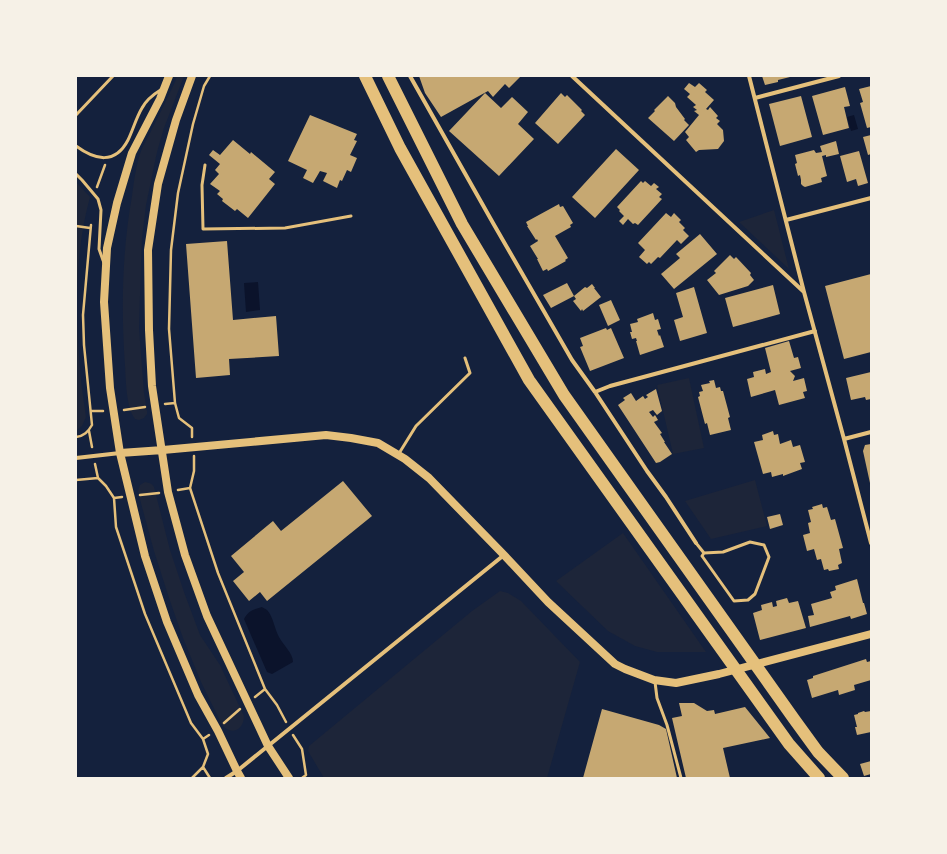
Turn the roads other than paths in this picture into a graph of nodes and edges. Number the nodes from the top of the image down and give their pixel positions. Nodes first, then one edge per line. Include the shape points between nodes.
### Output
1 (114, 76) edge
2 (169, 76) edge
3 (192, 76) edge
4 (365, 76) edge
5 (388, 76) edge
6 (410, 76) edge
7 (572, 76) edge
8 (749, 76) edge
9 (839, 76) edge
10 (165, 87) junction
11 (755, 98) junction
12 (76, 115) edge
13 (76, 146) edge
14 (205, 166) dead end
15 (76, 174) edge
16 (871, 198) edge
17 (351, 216) dead end
18 (786, 220) junction
19 (106, 269) junction
20 (804, 292) junction
21 (815, 331) junction
22 (465, 358) dead end
23 (595, 392) junction
24 (871, 432) edge
25 (844, 438) junction
26 (163, 450) junction
27 (120, 452) junction
28 (398, 455) junction
29 (76, 458) edge
30 (696, 543) joint
31 (871, 543) edge
32 (704, 553) junction
33 (504, 555) junction
34 (871, 634) edge
35 (654, 680) junction
36 (268, 746) junction
37 (237, 771) junction
38 (226, 778) edge
39 (241, 778) edge
40 (289, 778) edge
41 (681, 778) edge
42 (819, 778) edge
43 (843, 778) edge

1 - 12 lane
2 - 10 main road
3 - 26 main road via 176,120 158,184 148,250 152,386
4 - 42 highway via 400,148 529,380 789,744
5 - 43 highway via 462,224 564,395 818,752
6 - 23 street via 572,360
7 - 20 street
8 - 11 street
9 - 11 street
10 - 13 lane via 152,96 142,108 127,141 117,153 99,158
10 - 19 main road via 132,153 107,248
11 - 18 street
14 - 17 lane via 202,184 203,229 285,228
15 - 19 lane via 98,199 101,210 99,249
16 - 18 street
18 - 20 street
19 - 27 main road via 104,302 110,388
20 - 21 street
21 - 23 street
21 - 25 street
22 - 28 lane via 470,374 416,426
23 - 30 street
24 - 25 street
25 - 31 street
26 - 27 main road
26 - 28 main road via 193,452 326,434 378,442
26 - 36 main road via 168,492 185,555 207,616
27 - 29 street
27 - 37 main road via 145,556 167,622 198,695
28 - 33 main road via 429,478
30 - 32 lane
32 - 32 lane via 723,552 750,542 764,545 768,557 755,594 748,600 734,601 702,556
33 - 35 main road via 548,602 615,664
33 - 36 street
34 - 35 main road via 719,674 676,682
35 - 41 lane
36 - 37 street
36 - 40 main road
37 - 38 street
37 - 39 main road

